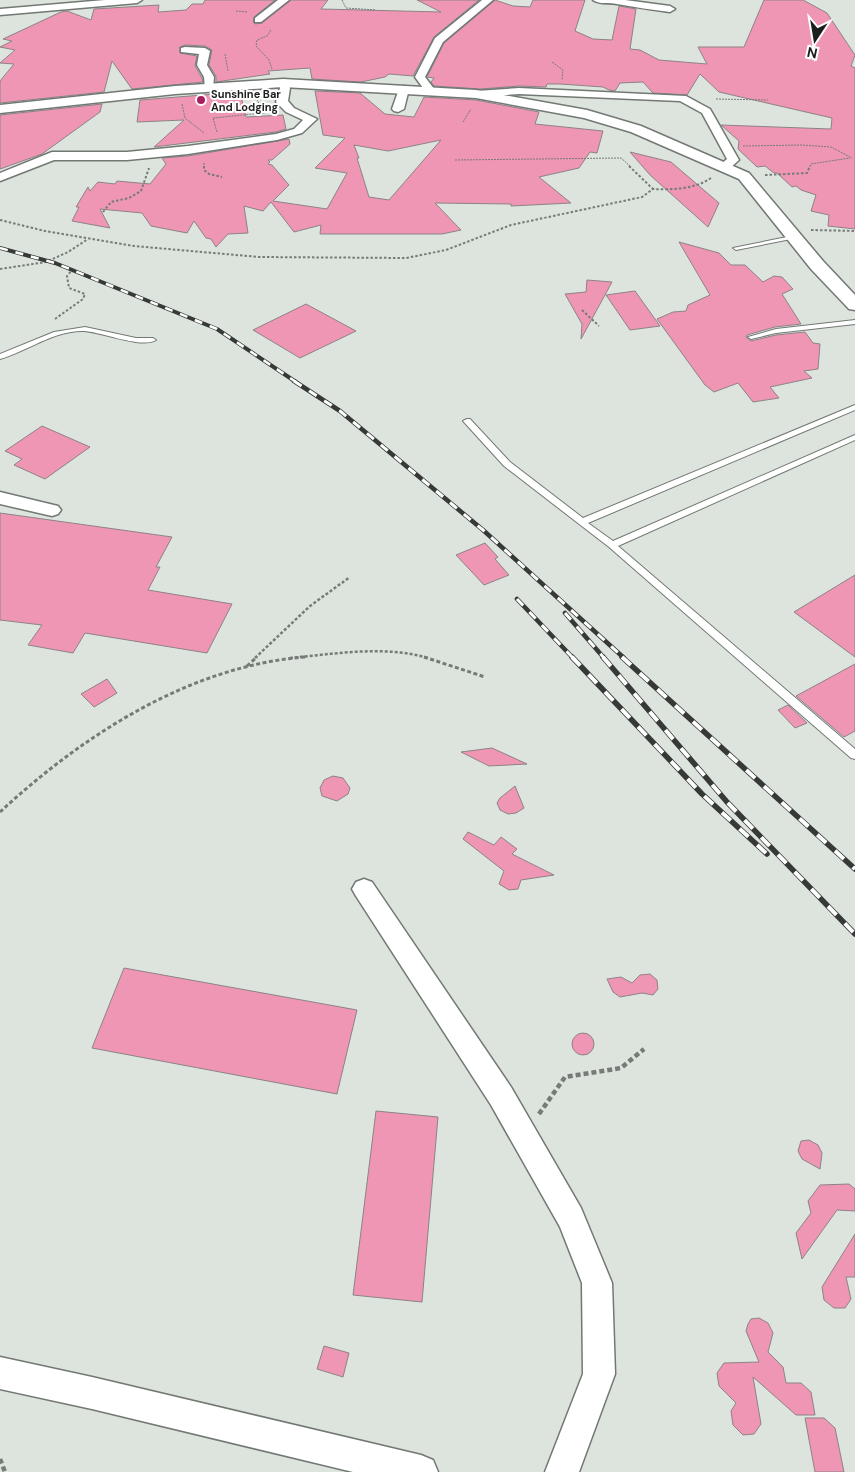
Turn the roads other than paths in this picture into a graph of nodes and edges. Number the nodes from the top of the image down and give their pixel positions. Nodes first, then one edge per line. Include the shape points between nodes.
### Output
1 (137, 0) edge
2 (284, 0) edge
3 (488, 0) edge
4 (598, 0) edge
5 (119, 1) edge
6 (616, 1) edge
7 (592, 9) dead end
8 (670, 9) dead end
9 (0, 12) edge
10 (258, 20) road end
11 (185, 50) dead end
12 (283, 83) junction
13 (209, 87) junction
14 (404, 89) junction
15 (430, 90) junction
16 (476, 94) junction
17 (0, 109) edge
18 (398, 109) dead end
19 (725, 166) junction
20 (0, 177) edge
21 (790, 231) junction
22 (736, 248) dead end
23 (855, 305) edge
24 (855, 322) edge
25 (751, 337) dead end
26 (153, 340) dead end
27 (0, 349) edge
28 (12, 353) junction
29 (0, 357) edge
30 (855, 407) edge
31 (467, 421) dead end
32 (855, 437) edge
33 (0, 498) edge
34 (52, 510) dead end
35 (582, 522) junction
36 (612, 545) junction
37 (855, 755) edge
38 (364, 889) dead end
39 (0, 1374) edge
40 (421, 1472) edge
41 (562, 1472) edge

1 - 5 street
2 - 10 street
3 - 15 street via 439,40 420,77
4 - 6 street
5 - 9 street
6 - 7 street
6 - 8 street
11 - 13 street via 205,51 202,65 209,78
12 - 13 street
12 - 14 street
12 - 20 street via 282,102 285,107 311,119 295,132 127,156 52,156
13 - 17 street
14 - 15 street
14 - 18 street
15 - 16 street
16 - 19 street via 587,114 636,129
16 - 19 street via 519,91 682,98 706,110 733,160
19 - 21 street via 744,176
21 - 22 lane via 789,238
21 - 23 street
24 - 25 lane via 776,330
26 - 28 lane via 73,330 48,336
27 - 28 lane
28 - 29 lane
30 - 35 lane
31 - 35 lane via 507,464
32 - 36 lane
33 - 34 street
35 - 36 lane
36 - 37 lane
38 - 41 street via 501,1096 571,1218 597,1283 599,1374
39 - 40 street

